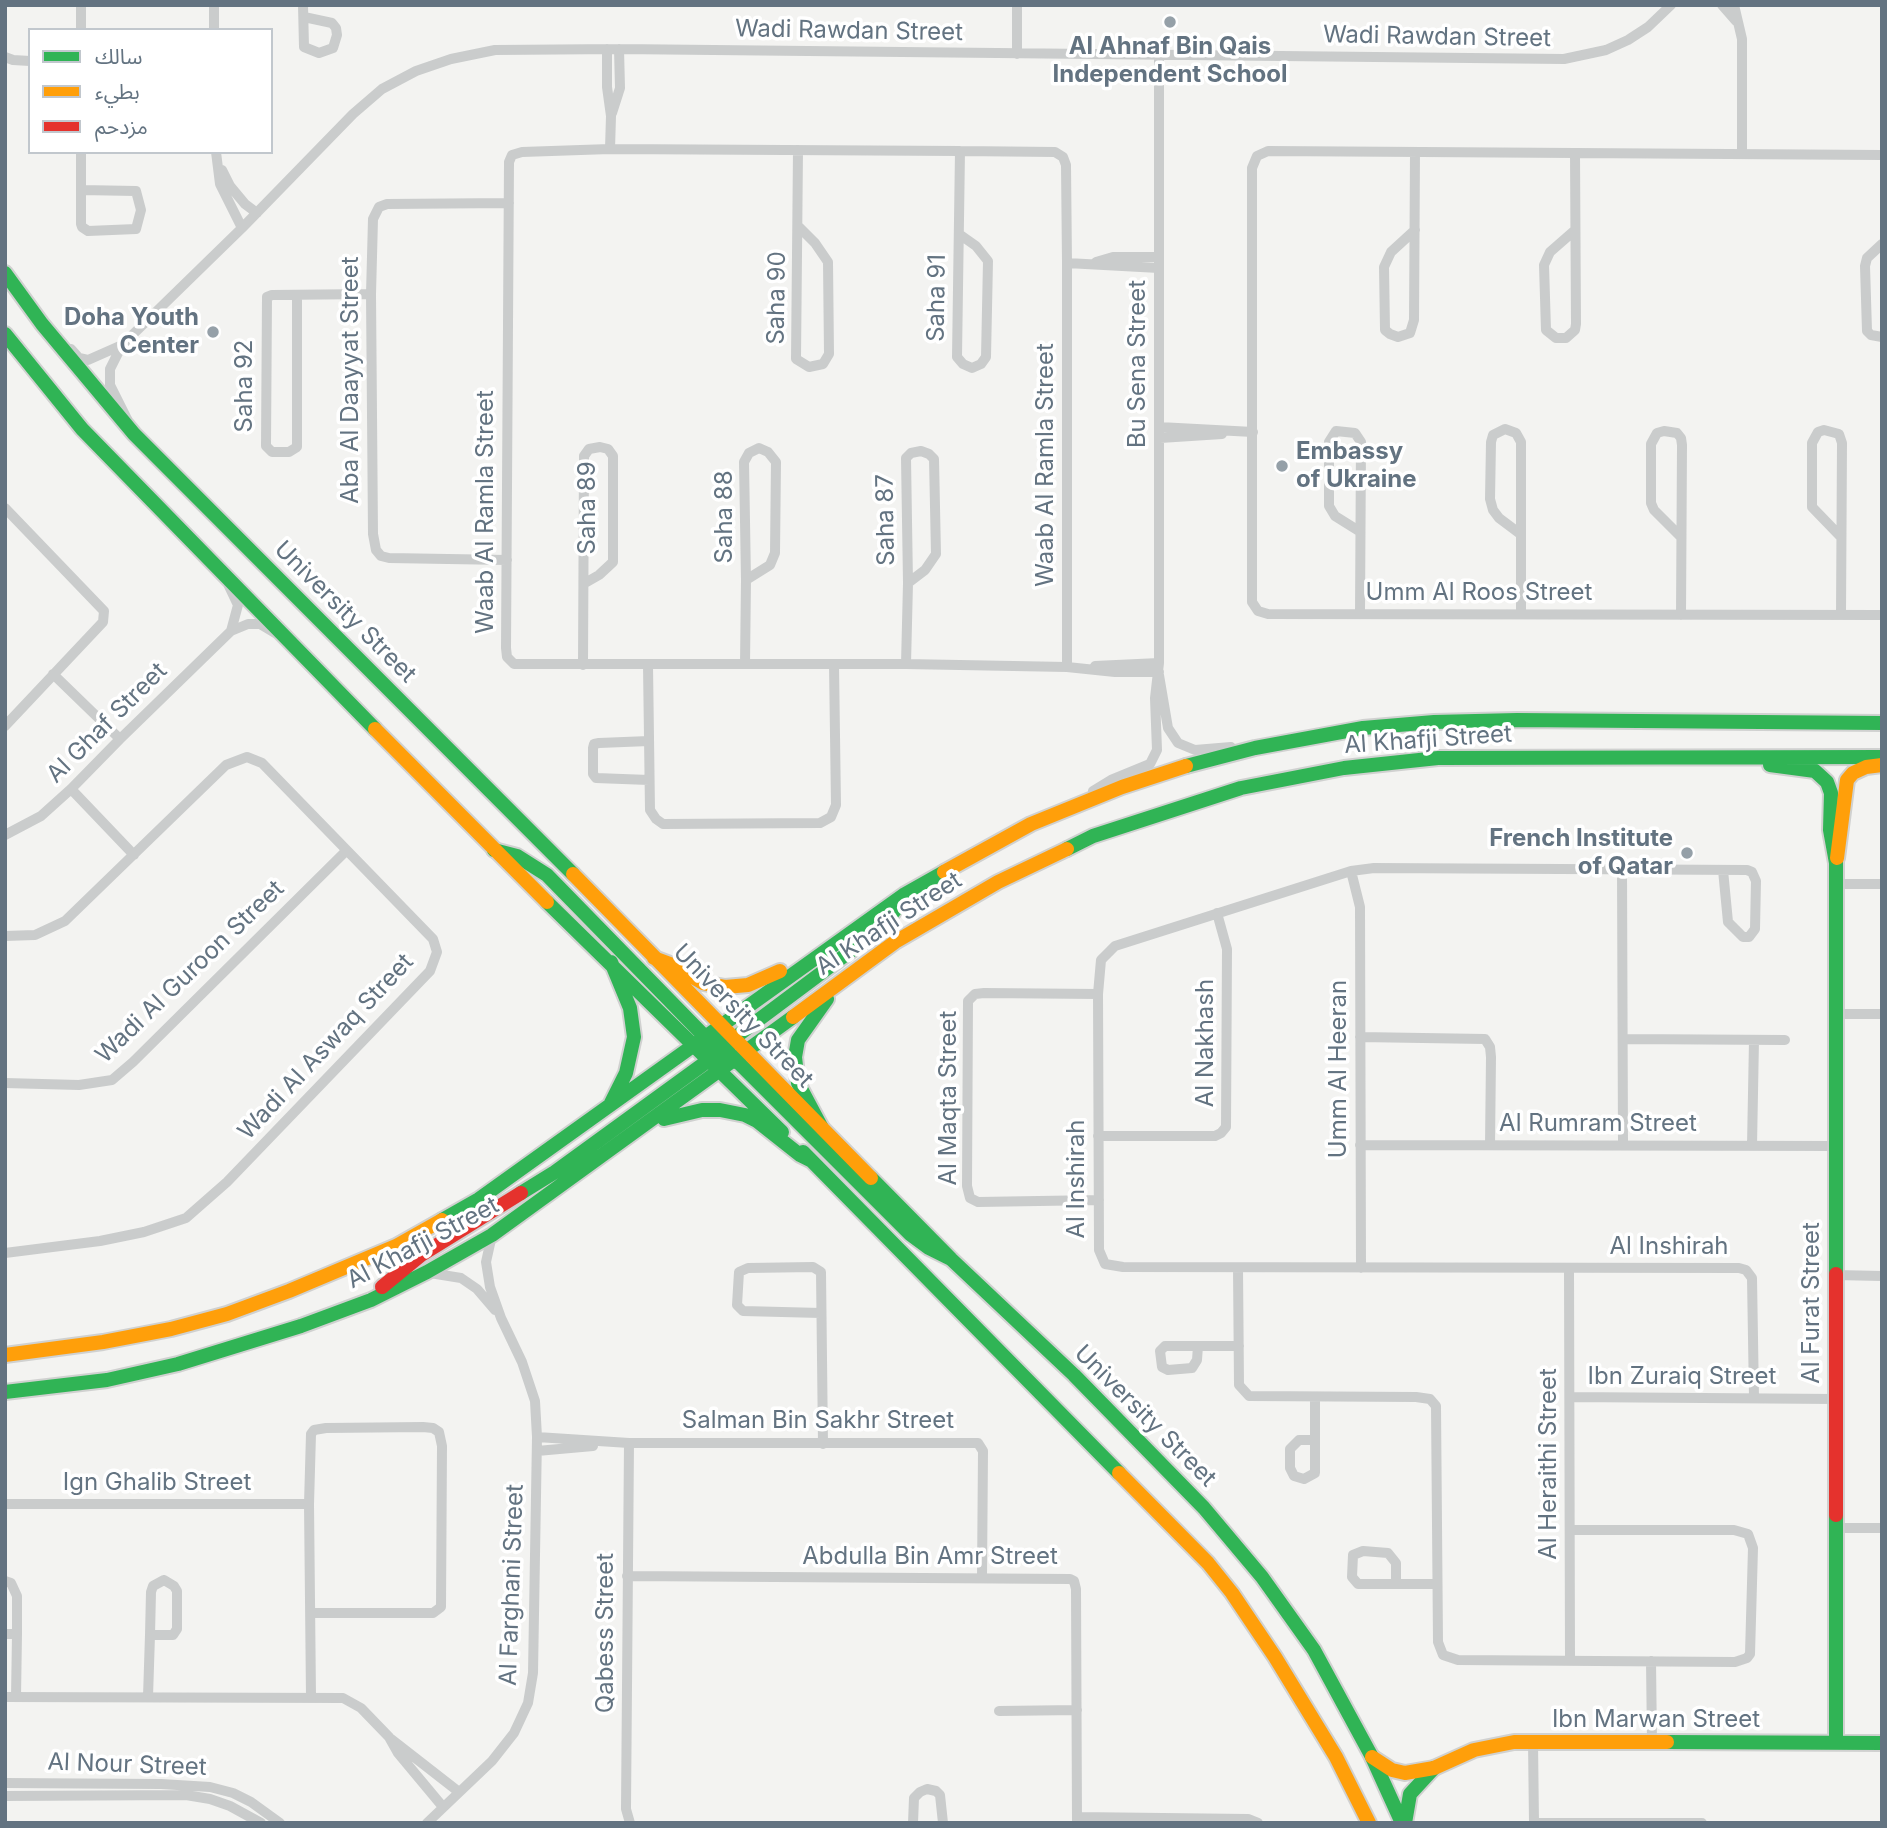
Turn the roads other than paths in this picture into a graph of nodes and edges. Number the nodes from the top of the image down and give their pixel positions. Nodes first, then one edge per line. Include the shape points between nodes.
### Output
1 (81, 5) edge
2 (214, 5) edge
3 (1017, 5) edge
4 (1671, 5) edge
5 (1722, 5) edge
6 (1734, 5) edge
7 (1740, 25) junction
8 (81, 28) edge
9 (214, 28) edge
10 (619, 48) junction
11 (607, 49) junction
12 (1017, 54) junction
13 (1160, 55) junction
14 (5, 57) edge
15 (28, 61) edge
16 (611, 116) junction
17 (610, 149) junction
18 (798, 150) junction
19 (960, 151) junction
20 (1415, 152) junction
21 (1575, 153) junction
22 (81, 154) edge
23 (1742, 154) junction
24 (216, 155) edge
25 (1882, 155) edge
26 (81, 190) junction
27 (509, 203) junction
28 (257, 213) junction
29 (799, 227) junction
30 (242, 228) junction
31 (1415, 230) junction
32 (1574, 231) junction
33 (959, 234) junction
34 (1882, 244) edge
35 (1159, 262) junction
36 (1067, 263) junction
37 (5, 273) edge
38 (371, 294) junction
39 (298, 295) junction
40 (42, 324) junction
41 (5, 334) edge
42 (1882, 337) edge
43 (122, 345) junction
44 (1160, 432) junction
45 (1253, 432) junction
46 (134, 434) junction
47 (7, 513) edge
48 (1359, 531) junction
49 (1519, 533) junction
50 (1681, 537) junction
51 (1840, 537) junction
52 (209, 558) junction
53 (507, 560) junction
54 (746, 580) junction
55 (585, 583) junction
56 (908, 583) junction
57 (1360, 614) junction
58 (1521, 614) junction
59 (1681, 615) junction
60 (1841, 615) junction
61 (1882, 615) edge
62 (231, 631) junction
63 (292, 642) junction
64 (583, 664) junction
65 (745, 664) junction
66 (906, 664) junction
67 (648, 665) junction
68 (834, 665) junction
69 (1067, 667) junction
70 (1159, 667) junction
71 (53, 674) junction
72 (1882, 723) edge
73 (5, 726) edge
74 (120, 738) junction
75 (649, 741) junction
76 (1255, 748) junction
77 (1882, 757) edge
78 (1721, 758) junction
79 (1882, 765) edge
80 (649, 780) junction
81 (71, 789) junction
82 (1077, 804) junction
83 (5, 835) edge
84 (494, 850) junction
85 (346, 851) junction
86 (134, 855) junction
87 (1836, 863) junction
88 (1622, 870) junction
89 (1723, 870) junction
90 (1351, 871) junction
91 (1836, 884) junction
92 (1882, 884) edge
93 (905, 894) junction
94 (1217, 912) junction
95 (5, 936) edge
96 (654, 958) junction
97 (611, 962) junction
98 (799, 969) junction
99 (843, 979) junction
100 (1098, 994) junction
101 (1835, 1014) junction
102 (1882, 1014) edge
103 (720, 1026) junction
104 (1360, 1037) junction
105 (1623, 1039) junction
106 (1754, 1040) junction
107 (1785, 1040) dead end
108 (699, 1041) junction
109 (726, 1052) junction
110 (721, 1070) junction
111 (5, 1083) edge
112 (606, 1109) junction
113 (650, 1123) junction
114 (823, 1130) junction
115 (1098, 1136) junction
116 (1360, 1144) junction
117 (1490, 1145) junction
118 (1623, 1145) junction
119 (1752, 1146) junction
120 (1835, 1146) junction
121 (812, 1161) junction
122 (1099, 1200) junction
123 (492, 1235) junction
124 (5, 1253) edge
125 (951, 1259) junction
126 (1238, 1268) junction
127 (1361, 1268) junction
128 (1569, 1268) junction
129 (427, 1272) junction
130 (1835, 1276) junction
131 (1882, 1276) edge
132 (370, 1300) junction
133 (821, 1313) junction
134 (501, 1318) junction
135 (1198, 1346) dead end
136 (1239, 1346) junction
137 (5, 1355) edge
138 (5, 1392) edge
139 (1315, 1397) junction
140 (1570, 1397) junction
141 (1754, 1398) junction
142 (1835, 1399) junction
143 (537, 1437) junction
144 (1315, 1440) dead end
145 (605, 1443) junction
146 (629, 1443) junction
147 (823, 1444) junction
148 (537, 1451) junction
149 (5, 1504) edge
150 (309, 1504) junction
151 (1836, 1528) junction
152 (1882, 1528) edge
153 (1570, 1530) junction
154 (627, 1576) junction
155 (982, 1577) junction
156 (5, 1581) edge
157 (1396, 1584) junction
158 (1437, 1584) junction
159 (310, 1613) junction
160 (11, 1634) edge
161 (150, 1635) junction
162 (1570, 1659) junction
163 (1651, 1661) junction
164 (10, 1697) edge
165 (148, 1697) junction
166 (311, 1697) junction
167 (1077, 1710) junction
168 (999, 1711) dead end
169 (389, 1737) junction
170 (1533, 1742) junction
171 (1652, 1743) junction
172 (1836, 1743) junction
173 (1882, 1743) edge
174 (1373, 1757) junction
175 (1434, 1768) junction
176 (5, 1783) edge
177 (459, 1792) junction
178 (5, 1796) edge
179 (443, 1807) junction
180 (1077, 1820) edge
181 (261, 1823) edge
182 (280, 1823) edge
183 (427, 1823) edge
184 (630, 1823) edge
185 (913, 1823) edge
186 (943, 1823) edge
187 (1258, 1823) edge
188 (1369, 1823) edge
189 (1404, 1823) edge
190 (1534, 1823) edge
191 (1702, 1823) edge

1 - 8 street
2 - 9 street
3 - 12 street
4 - 13 street, Wadi Rawdan Street via 1648,27 1606,50 1564,59
5 - 7 street
6 - 7 street
7 - 23 street
10 - 11 street, Wadi Rawdan Street
10 - 12 street, Wadi Rawdan Street
10 - 16 street via 620,88
11 - 16 street
11 - 28 street, Wadi Rawdan Street via 495,50 451,58 416,71 382,89 353,114
12 - 13 street, Wadi Rawdan Street
13 - 35 street, Bu Sena Street
14 - 15 street
16 - 17 street
17 - 18 street, Waab Al Ramla Street
17 - 27 street, Waab Al Ramla Street via 512,155
18 - 19 street, Waab Al Ramla Street
18 - 29 street, Saha 90
19 - 33 street, Saha 91
19 - 36 street, Waab Al Ramla Street via 1055,152 1063,157
20 - 21 street, Umm Al Roos Street
20 - 31 street
20 - 45 street, Umm Al Roos Street via 1268,151 1255,158
21 - 23 street, Umm Al Roos Street
21 - 32 street
22 - 26 street
23 - 25 street, Umm Al Roos Street
24 - 28 street via 230,186
24 - 30 street via 220,184
26 - 26 street via 84,229 136,229 141,210 136,191
27 - 38 street, Aba Al Daayyat Street via 379,207 373,219
27 - 53 street, Waab Al Ramla Street
28 - 30 street, Wadi Rawdan Street
29 - 29 street, Saha 90 via 796,359 810,367 823,364 829,354 828,262
30 - 43 street, Wadi Rawdan Street
31 - 31 street via 1391,252 1384,267 1385,330 1398,337 1414,327
32 - 32 street via 1550,252 1544,265 1546,330 1556,338 1566,338 1575,330
33 - 33 street, Saha 91 via 957,358 972,368 986,357 988,261
34 - 42 street via 1865,266 1867,331
35 - 36 street
35 - 44 street, Bu Sena Street
36 - 69 street, Waab Al Ramla Street
37 - 40 main road, University Street
38 - 39 street, Saha 92
38 - 53 street, Aba Al Daayyat Street via 376,550 389,558
39 - 39 street, Saha 92 via 272,295 265,302 266,446 272,452 297,447
40 - 43 street, Wadi Rawdan Street via 79,358 88,360
40 - 46 main road, University Street
41 - 52 main road via 82,429
43 - 46 street, Wadi Rawdan Street via 110,369 110,385
44 - 45 street via 1208,436
44 - 70 street, Bu Sena Street
45 - 57 street, Umm Al Roos Street via 1255,608 1268,614
46 - 96 main road, University Street
47 - 71 street via 104,611 103,622
48 - 48 street via 1335,516 1329,506 1329,442 1336,432 1355,432 1361,442
48 - 57 street
49 - 49 street via 1499,518 1490,499 1493,435 1505,429 1516,433 1521,442
49 - 58 street
50 - 50 street via 1651,503 1651,443 1664,431 1681,438
50 - 59 street
51 - 51 street via 1816,513 1811,498 1812,443 1824,430 1839,433 1842,443
51 - 60 street
52 - 62 street via 238,605
52 - 63 main road
53 - 64 street, Waab Al Ramla Street via 507,657 521,665
54 - 54 street, Saha 88 via 744,462 760,448 776,462 775,553 770,565
54 - 65 street, Saha 88
55 - 55 street, Saha 89 via 584,456 589,449 600,447 613,456 613,562
55 - 64 street, Saha 89
56 - 56 street, Saha 87 via 906,458 921,451 934,459 936,554
56 - 66 street, Saha 87
57 - 58 street, Umm Al Roos Street
58 - 59 street, Umm Al Roos Street
59 - 60 street, Umm Al Roos Street
60 - 61 street, Umm Al Roos Street
62 - 63 street via 260,624
62 - 74 street, Al Ghaf Street
63 - 84 main road
64 - 67 street, Waab Al Ramla Street
65 - 67 street, Waab Al Ramla Street
65 - 68 street, Waab Al Ramla Street
66 - 68 street, Waab Al Ramla Street
66 - 69 street, Waab Al Ramla Street
67 - 75 street
68 - 80 street via 836,805 831,817 820,823 663,824 650,810
69 - 70 street, Waab Al Ramla Street via 1114,663
70 - 76 street, Bu Sena Street via 1168,728 1178,743 1195,750
70 - 82 street, Bu Sena Street via 1154,759 1111,780
71 - 73 street
71 - 74 street
72 - 76 main road, Al Khafji Street via 1460,720 1363,728
74 - 81 street, Al Ghaf Street
75 - 80 street
75 - 80 street via 599,743 593,748 596,778
76 - 82 main road, Al Khafji Street via 1182,767
77 - 78 main road, Al Khafji Street
78 - 87 main road, Al Furat Street via 1821,775 1831,793 1830,830
78 - 99 main road, Al Khafji Street via 1438,758 1344,768 1241,788 1081,842 987,888
79 - 87 main road, Al Furat Street via 1866,767 1847,780
81 - 83 street, Al Ghaf Street via 41,816
81 - 86 street
82 - 93 main road, Al Khafji Street via 1031,824
84 - 97 main road
84 - 108 main road via 517,856 547,875
85 - 86 street, Wadi Al Aswaq Street via 262,763 247,757 226,765
85 - 111 street, Wadi Al Guroon Street via 112,1080 79,1086
85 - 124 street, Wadi Al Aswaq Street via 433,939 437,953 430,971 227,1182 186,1218 100,1241
86 - 95 street, Wadi Al Aswaq Street via 65,921 35,935
87 - 91 main road, Al Furat Street
88 - 89 street, Al Inshirah
88 - 90 street, Al Inshirah
88 - 105 street
89 - 89 street, Al Inshirah via 1728,922 1749,937 1755,929 1755,876 1747,870
90 - 94 street, Al Inshirah
90 - 104 street, Umm Al Heeran via 1360,907
91 - 92 street
91 - 101 main road, Al Furat Street
93 - 98 main road, Al Khafji Street
93 - 109 main road via 880,929
94 - 100 street, Al Inshirah via 1115,946 1101,960
94 - 115 street, Al Nakhash via 1227,949 1226,1127 1215,1136
96 - 98 main road via 703,983 725,987
96 - 103 main road, University Street
97 - 108 main road
97 - 112 main road via 631,1008 634,1037 626,1073
98 - 103 main road, Al Khafji Street
99 - 109 main road, Al Khafji Street
99 - 114 main road via 798,1040 795,1057 798,1083
100 - 115 street, Al Inshirah
100 - 122 street, Al Maqta Street via 985,993 968,1001 967,1186 970,1198 978,1202
101 - 102 street
101 - 120 main road, Al Furat Street
103 - 108 main road, Al Khafji Street
103 - 109 main road
104 - 116 street, Umm Al Heeran
104 - 117 street via 1485,1039 1491,1057
105 - 106 street
105 - 118 street
106 - 107 street
106 - 119 street
108 - 109 main road
108 - 112 main road, Al Khafji Street
109 - 110 main road, Al Khafji Street
109 - 114 main road, University Street
109 - 125 main road via 910,1234
109 - 132 main road via 545,1179 410,1263
110 - 113 main road, Al Khafji Street
110 - 121 main road
112 - 137 main road, Al Khafji Street via 479,1199 396,1246 343,1269 227,1314 171,1329
113 - 121 main road via 690,1111 734,1112 757,1121
113 - 123 main road, Al Khafji Street
114 - 125 main road, University Street
115 - 122 street, Al Inshirah
116 - 117 street, Al Rumram Street
116 - 127 street, Umm Al Heeran
117 - 118 street, Al Rumram Street
118 - 119 street, Al Rumram Street
119 - 120 street, Al Rumram Street
120 - 130 main road, Al Furat Street
121 - 188 main road via 1208,1563 1275,1657 1336,1757
122 - 126 street, Al Inshirah via 1098,1250 1105,1264
123 - 129 main road, Al Khafji Street
123 - 134 street, Al Farghani Street via 486,1271
125 - 174 main road, University Street via 1074,1375 1204,1508 1262,1577 1314,1650
126 - 127 street, Al Inshirah
126 - 136 street
127 - 128 street, Al Inshirah
128 - 140 street, Al Heraithi Street
128 - 141 street, Al Inshirah via 1746,1270 1753,1285
129 - 132 main road, Al Khafji Street
129 - 134 street, Al Farghani Street via 470,1284
130 - 131 street
130 - 142 main road, Al Furat Street
132 - 138 main road, Al Khafji Street via 178,1364 107,1380
133 - 133 street via 822,1276 817,1268 738,1272 737,1305 743,1311
133 - 147 street
134 - 143 street, Al Farghani Street via 532,1389
135 - 136 street
136 - 139 street via 1239,1385 1249,1396
139 - 144 street
139 - 158 street via 1425,1397 1434,1402 1438,1419
140 - 141 street, Ibn Zuraiq Street
140 - 153 street, Al Heraithi Street
141 - 142 street, Ibn Zuraiq Street
142 - 151 main road, Al Furat Street
143 - 145 street, Salman Bin Sakhr Street
143 - 148 street, Al Farghani Street
145 - 146 street, Salman Bin Sakhr Street
145 - 148 street, Salman Bin Sakhr Street
146 - 147 street, Salman Bin Sakhr Street
146 - 154 street, Qabess Street
147 - 155 street, Salman Bin Sakhr Street via 978,1443 983,1451
148 - 177 street, Al Farghani Street via 531,1689 513,1733
149 - 150 street, Ign Ghalib Street
150 - 159 street
150 - 159 street via 309,1440 314,1430 424,1427 439,1432 441,1607 433,1613
151 - 152 street
151 - 172 main road, Al Furat Street
153 - 162 street, Al Heraithi Street
153 - 163 street via 1734,1530 1748,1534 1753,1548 1747,1658 1735,1662
154 - 155 street, Abdulla Bin Amr Street
154 - 184 street, Qabess Street via 626,1809
155 - 167 street, Abdulla Bin Amr Street via 1074,1581
156 - 160 street via 17,1596
157 - 157 street via 1355,1583 1353,1555 1388,1553 1396,1563
157 - 158 street
158 - 162 street via 1438,1647 1447,1658
159 - 166 street
160 - 164 street
161 - 161 street via 151,1592 158,1582 170,1582 177,1591 177,1629 173,1635
161 - 165 street
162 - 163 street
163 - 171 street
164 - 165 street
165 - 166 street
166 - 169 street via 353,1702
167 - 168 street
167 - 180 street, Abdulla Bin Amr Street
169 - 177 street
169 - 179 street
170 - 171 main road, Ibn Marwan Street
170 - 175 main road, Ibn Marwan Street via 1492,1746
170 - 190 street
171 - 172 main road, Ibn Marwan Street
172 - 173 main road, Ibn Marwan Street
174 - 175 main road, Ibn Marwan Street via 1398,1772
174 - 189 main road, University Street
175 - 189 main road, Ibn Marwan Street via 1410,1794
176 - 182 street, Al Nour Street via 209,1787 251,1802
177 - 179 street, Al Farghani Street
178 - 181 street, Al Nour Street via 186,1795 230,1806
179 - 183 street, Al Farghani Street
180 - 187 street via 1248,1819
185 - 186 street via 914,1798 927,1789 940,1796
190 - 191 street

